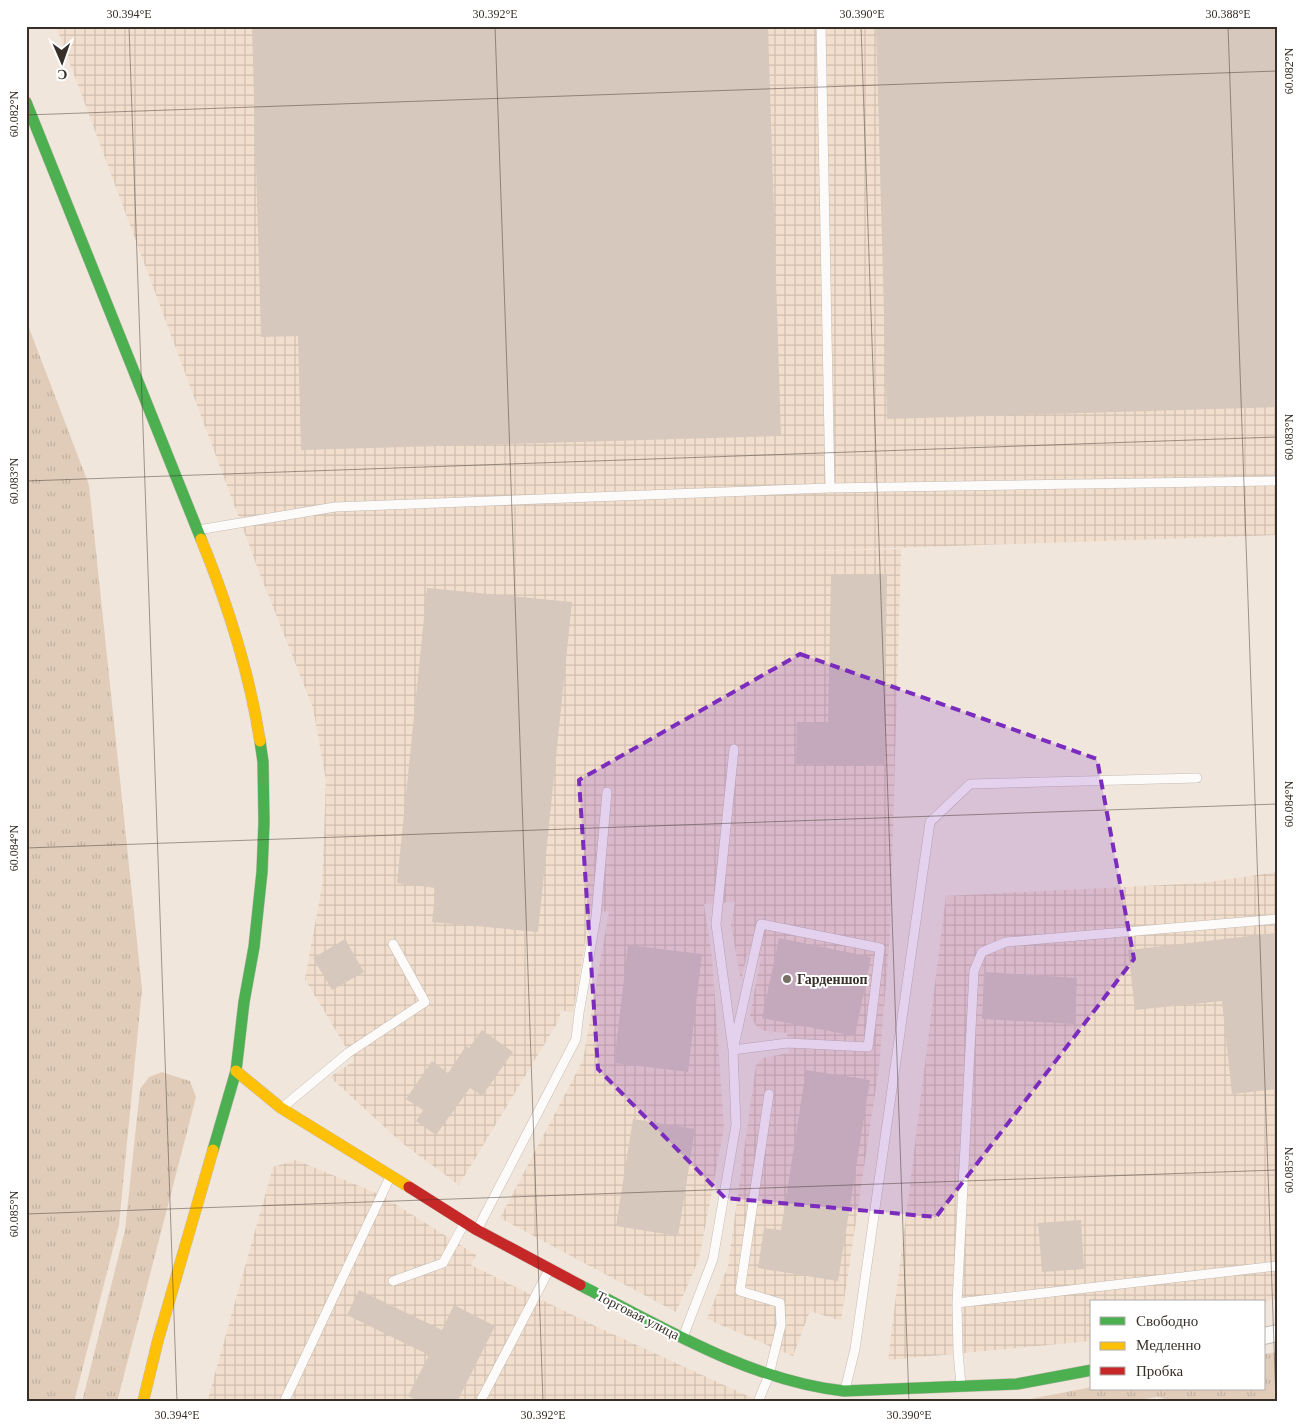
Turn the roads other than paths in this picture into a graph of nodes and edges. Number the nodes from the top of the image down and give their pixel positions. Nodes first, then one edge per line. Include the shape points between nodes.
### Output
1 (821, 26) edge
2 (26, 102) edge
3 (1277, 480) edge
4 (830, 488) junction
5 (197, 530) junction
6 (734, 749) dead end
7 (1197, 778) dead end
8 (607, 792) dead end
9 (1277, 919) edge
10 (393, 944) dead end
11 (733, 1050) junction
12 (236, 1071) junction
13 (769, 1094) dead end
14 (282, 1108) junction
15 (391, 1175) junction
16 (465, 1222) junction
17 (477, 1230) junction
18 (1277, 1266) edge
19 (549, 1270) junction
20 (393, 1281) dead end
21 (957, 1302) junction
22 (683, 1338) junction
23 (1090, 1370) edge
24 (769, 1375) junction
25 (962, 1385) junction
26 (844, 1392) junction
27 (143, 1402) edge
28 (284, 1402) edge
29 (480, 1402) edge
30 (758, 1402) edge

1 - 4 lane
2 - 5 main road
3 - 4 lane
4 - 5 lane via 335,507
5 - 12 main road via 236,634 253,698 263,762 262,872
6 - 11 lane via 716,924
7 - 26 lane via 970,784 930,822 856,1349
8 - 17 lane via 596,917 576,1039
9 - 21 lane via 1006,942 982,952 974,971
10 - 14 lane via 425,1002 348,1053
11 - 11 lane via 788,1043 868,1046 880,948 761,924
11 - 22 lane via 736,1126 713,1259
12 - 14 main road, Торговая улица
12 - 27 main road
13 - 24 lane via 740,1291 780,1303 781,1325
14 - 15 main road, Торговая улица
15 - 16 main road, Торговая улица
15 - 28 lane
16 - 17 main road, Торговая улица
16 - 20 lane via 443,1263
17 - 19 main road, Торговая улица
18 - 21 lane
19 - 22 main road, Торговая улица
19 - 29 lane
21 - 25 lane
22 - 24 main road, Торговая улица
23 - 25 main road, Торговая улица via 1017,1384
24 - 26 main road, Торговая улица via 820,1392
24 - 30 lane
25 - 26 main road, Торговая улица

